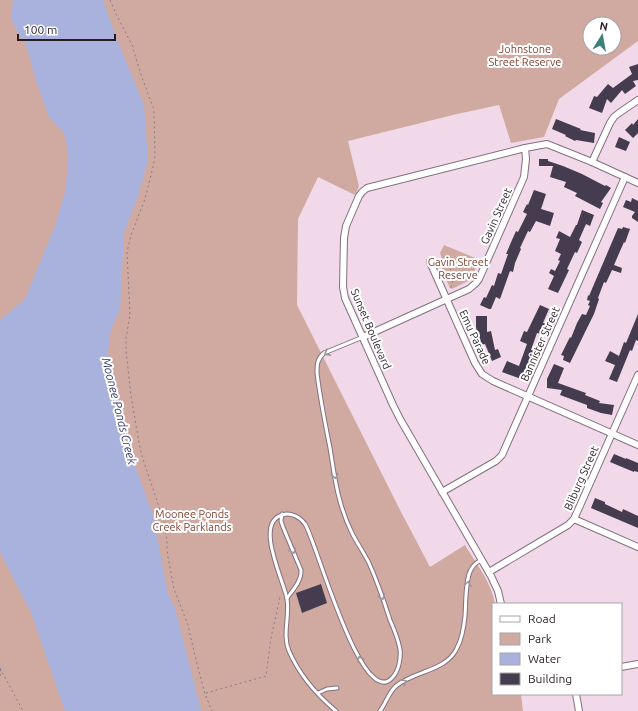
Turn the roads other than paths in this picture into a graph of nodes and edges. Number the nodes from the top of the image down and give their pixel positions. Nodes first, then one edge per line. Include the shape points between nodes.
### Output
1 (638, 100) edge
2 (525, 148) junction
3 (592, 162) junction
4 (625, 177) junction
5 (638, 182) edge
6 (430, 262) dead end
7 (447, 299) junction
8 (362, 337) junction
9 (638, 375) edge
10 (636, 383) edge
11 (528, 397) junction
12 (612, 434) junction
13 (638, 445) edge
14 (442, 492) junction
15 (282, 514) junction
16 (574, 519) junction
17 (638, 547) edge
18 (482, 559) junction
19 (489, 572) junction
20 (286, 597) junction
21 (500, 603) edge
22 (638, 664) edge
23 (622, 667) edge
24 (337, 688) dead end
25 (318, 693) junction
26 (576, 695) edge
27 (336, 711) edge
28 (380, 711) edge
29 (579, 711) edge

1 - 3 street via 614,117
2 - 3 street, Sunset Boulevard via 547,144
2 - 7 street, Gavin Street via 524,178 479,279 469,289
2 - 8 street, Sunset Boulevard via 370,187 362,192 344,234 343,287 345,298
3 - 4 street, Sunset Boulevard
4 - 5 street
4 - 11 street, Bannister Street
6 - 7 street, Emu Parade
7 - 8 street, Gavin Street
7 - 11 street, Emu Parade via 482,374
8 - 14 street, Sunset Boulevard via 395,409
8 -> 15 lane via 324,353 318,361 317,373 340,500 350,527 369,563 400,650 398,669 392,678 385,682 377,681 365,668 328,589 311,535 299,518
9 - 10 street, Bliburg Street
10 - 12 street, Bliburg Street
11 - 12 street, Emu Parade
11 - 14 street, Bannister Street via 500,457
12 - 13 street, Emu Parade
12 - 16 street, Bliburg Street
14 - 18 street, Sunset Boulevard
15 - 20 lane via 272,523 270,539
15 -> 20 lane via 283,527 301,570 296,585
16 - 17 street
16 - 19 street, Bliburg Street
18 - 19 street, Sunset Boulevard
28 -> 18 lane via 396,686 448,661 454,654 458,648 465,616 470,571
19 - 21 street, Sunset Boulevard via 496,584
20 - 25 lane via 287,645 293,660
22 - 23 street
24 - 25 lane
25 - 27 lane
26 - 29 street

